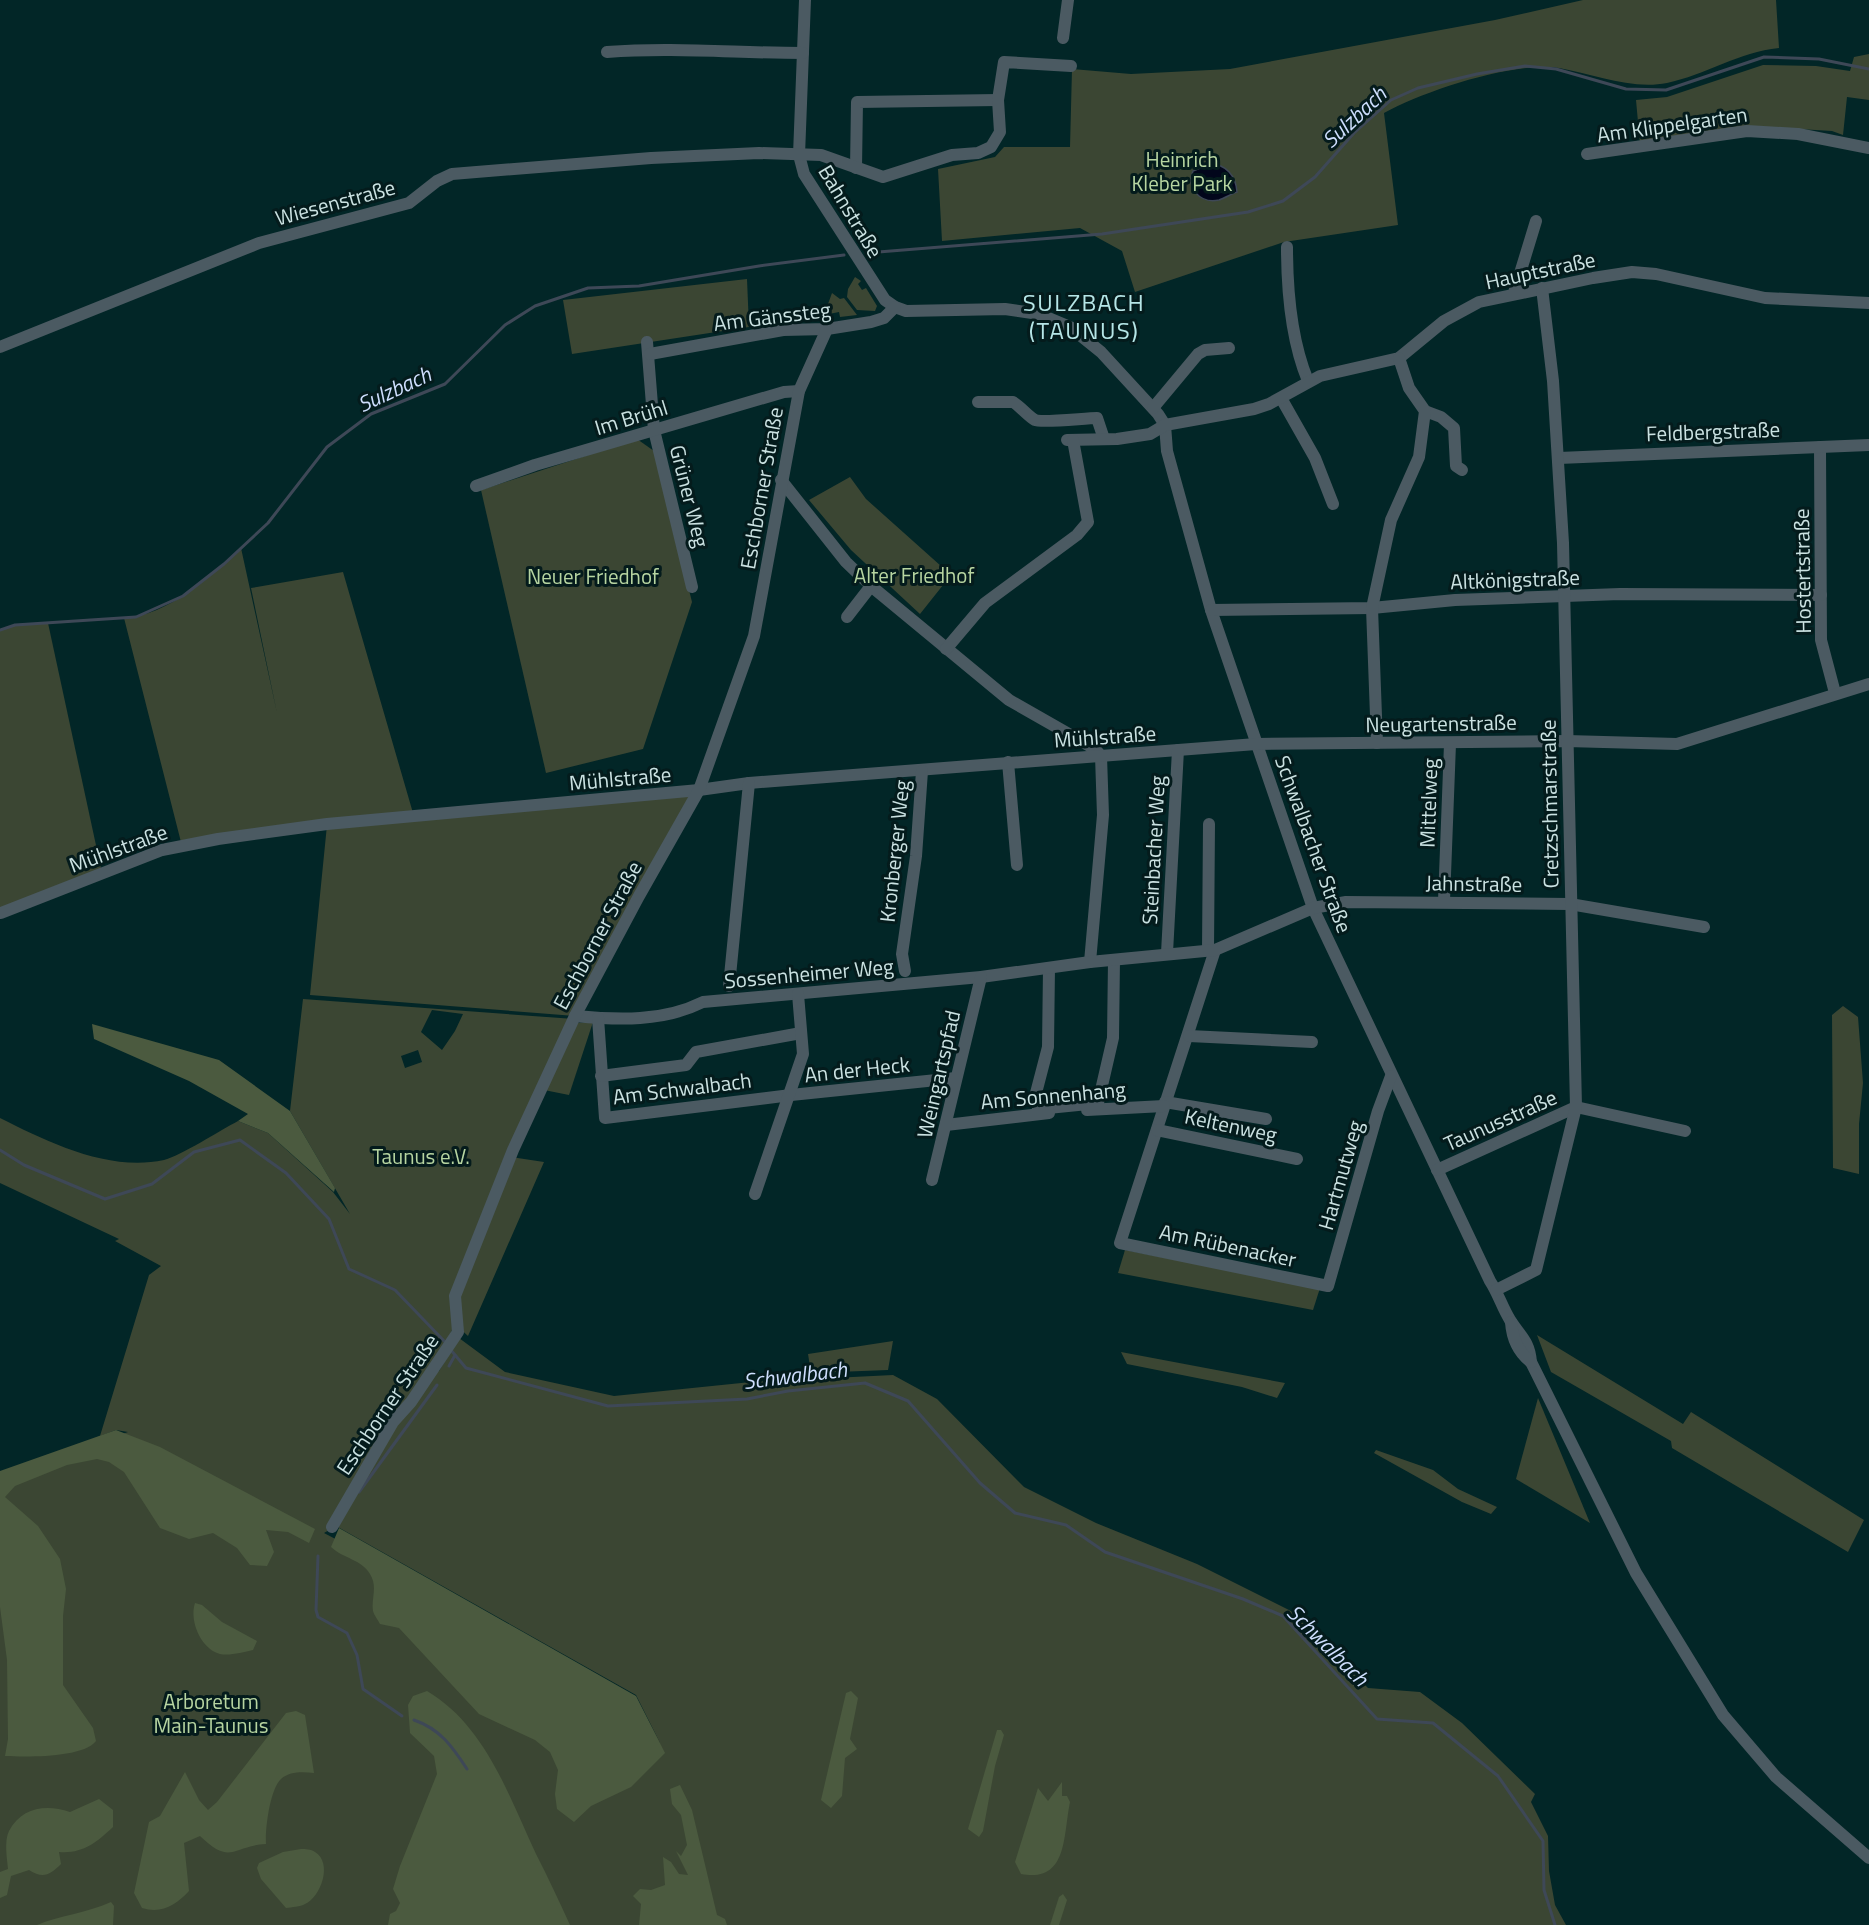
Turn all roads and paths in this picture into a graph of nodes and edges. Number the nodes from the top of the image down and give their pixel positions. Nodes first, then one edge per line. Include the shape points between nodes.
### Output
1 (805, 0) edge
2 (1068, 0) edge
3 (1063, 38) dead end
4 (607, 52) dead end
5 (803, 53) junction
6 (1071, 66) dead end
7 (998, 100) junction
8 (1869, 148) edge
9 (1587, 154) dead end
10 (799, 155) junction
11 (856, 168) junction
12 (1536, 221) dead end
13 (1287, 248) dead end
14 (1542, 288) junction
15 (1514, 293) junction
16 (1869, 303) edge
17 (895, 308) junction
18 (826, 329) junction
19 (0, 347) edge
20 (648, 348) joint
21 (1229, 348) dead end
22 (1399, 357) junction
23 (1308, 381) junction
24 (799, 391) junction
25 (1281, 398) junction
26 (978, 402) dead end
27 (1153, 408) junction
28 (1425, 411) junction
29 (1165, 425) junction
30 (654, 430) junction
31 (1104, 439) junction
32 (1869, 445) edge
33 (1820, 447) junction
34 (1559, 458) junction
35 (1462, 470) dead end
36 (781, 480) junction
37 (476, 486) dead end
38 (1333, 504) dead end
39 (871, 586) junction
40 (692, 587) dead end
41 (1821, 595) junction
42 (1564, 596) junction
43 (1372, 608) junction
44 (1211, 610) junction
45 (847, 617) dead end
46 (946, 649) junction
47 (1869, 684) edge
48 (1835, 693) junction
49 (1567, 741) junction
50 (1377, 743) junction
51 (1256, 744) junction
52 (1450, 744) junction
53 (1178, 750) junction
54 (1101, 756) junction
55 (1008, 762) junction
56 (922, 771) junction
57 (749, 783) junction
58 (699, 790) junction
59 (1209, 824) dead end
60 (1017, 866) dead end
61 (1444, 901) junction
62 (1570, 904) junction
63 (1313, 908) junction
64 (1, 913) edge
65 (1704, 927) dead end
66 (1212, 950) junction
67 (1167, 953) junction
68 (1114, 960) junction
69 (1090, 962) junction
70 (1049, 968) junction
71 (905, 971) dead end
72 (981, 977) junction
73 (729, 986) dead end
74 (798, 994) junction
75 (575, 1016) junction
76 (598, 1018) junction
77 (801, 1034) junction
78 (1189, 1036) junction
79 (1312, 1042) dead end
80 (601, 1076) junction
81 (1392, 1076) junction
82 (956, 1078) junction
83 (791, 1095) junction
84 (1164, 1104) junction
85 (1576, 1107) junction
86 (1266, 1119) dead end
87 (946, 1125) junction
88 (1157, 1130) junction
89 (1684, 1131) dead end
90 (1297, 1159) dead end
91 (1437, 1170) junction
92 (932, 1180) dead end
93 (755, 1194) dead end
94 (1120, 1243) joint
95 (1328, 1286) joint
96 (1496, 1290) junction
97 (332, 1527) dead end
98 (1869, 1858) edge

1 - 5 street, Bahnstraße
2 - 3 street
4 - 5 street via 713,49 734,53
5 - 10 street, Bahnstraße
6 - 7 street, Wiesenstraße via 1004,62
7 - 11 street, Wiesenstraße via 1000,132 995,143 983,152 959,154 883,177
7 - 11 street via 857,102
8 - 9 street, Am Klippelgarten via 1798,134 1747,131
10 - 11 street, Wiesenstraße via 821,155
10 - 17 street, Bahnstraße via 813,190 876,287
10 - 19 street, Wiesenstraße via 651,158 452,174 436,181 409,203 258,243
12 - 15 street
13 - 23 street via 1287,286
14 - 15 street, Hauptstraße
14 - 16 street, Hauptstraße via 1632,272 1765,298
14 - 34 street, Cretzschmarstraße
15 - 22 street, Hauptstraße via 1465,309
17 - 18 street, Am Gänssteg via 884,318
17 - 27 street via 916,312 1005,309 1052,319 1092,343
18 - 20 street, Am Gänssteg via 783,330
18 - 24 street, Eschborner Straße
20 - 30 street, Grüner Weg
21 - 27 street via 1198,354
22 - 23 street, Hauptstraße
22 - 28 street via 1409,388
23 - 25 street, Hauptstraße
24 - 30 street, Im Brühl
24 - 36 street, Eschborner Straße
25 - 29 street, Hauptstraße via 1245,412
25 - 38 street via 1315,458
26 - 31 street via 1013,402 1033,419 1043,422 1097,418
27 - 29 street
28 - 35 street via 1454,428 1456,466
28 - 43 street via 1419,457 1391,520
29 - 31 street, Hauptstraße via 1150,434
29 - 44 street, Schwalbacher Straße via 1167,451
30 - 37 street, Im Brühl
30 - 40 street, Grüner Weg
31 - 46 street, Hauptstraße via 1070,440 1088,522 1077,535 984,603
32 - 33 street, Feldbergstraße
33 - 34 street, Feldbergstraße
33 - 41 street, Hostertstraße
34 - 42 street, Cretzschmarstraße
36 - 39 street via 846,562
36 - 58 street, Eschborner Straße via 754,636
39 - 45 street
39 - 46 street
41 - 42 street, Altkönigstraße
41 - 48 street, Hostertstraße via 1821,640
42 - 43 street, Altkönigstraße
42 - 49 street, Cretzschmarstraße
43 - 44 street, Altkönigstraße
43 - 50 street
44 - 51 street, Schwalbacher Straße
46 - 54 street via 1008,700
47 - 48 street, Neugartenstraße
48 - 49 street, Neugartenstraße via 1677,744
49 - 52 street, Neugartenstraße
49 - 62 street, Cretzschmarstraße
50 - 51 street, Neugartenstraße
50 - 52 street, Neugartenstraße
51 - 53 street, Mühlstraße
51 - 63 street, Schwalbacher Straße
52 - 61 street, Mittelweg
53 - 54 street, Mühlstraße
53 - 67 street, Steinbacher Weg
54 - 55 street, Mühlstraße
54 - 69 street via 1103,815
55 - 56 street, Mühlstraße
55 - 60 street
56 - 57 street, Mühlstraße
56 - 71 street, Kronberger Weg via 916,856 902,954
57 - 58 street, Mühlstraße
57 - 73 street
58 - 64 street, Mühlstraße via 327,824 218,839 162,850
58 - 75 street, Eschborner Straße
59 - 66 street
61 - 62 street, Jahnstraße
61 - 63 street, Jahnstraße via 1346,902
62 - 65 street, Jahnstraße
62 - 85 street, Cretzschmarstraße
63 - 66 street, Sossenheimer Weg
63 - 81 street, Schwalbacher Straße
66 - 67 street, Sossenheimer Weg
66 - 78 street, Keltenweg
67 - 68 street, Sossenheimer Weg
68 - 69 street, Sossenheimer Weg
68 - 70 street via 1113,1038 1098,1103 1038,1109 1036,1093 1048,1047
69 - 70 street, Sossenheimer Weg
70 - 72 street, Sossenheimer Weg
72 - 74 street, Sossenheimer Weg
72 - 82 street, Weingartspfad
74 - 76 street, Sossenheimer Weg via 703,1002 681,1013
74 - 77 street, An der Heck
75 - 76 street, Sossenheimer Weg
75 - 97 street, Eschborner Straße via 513,1150 455,1296 458,1332 393,1422
76 - 80 street, Am Schwalbach
77 - 80 street via 696,1052 686,1065
77 - 83 street, An der Heck via 803,1054
78 - 79 street
78 - 84 street, Keltenweg
80 - 83 street, Am Schwalbach via 605,1118
81 - 91 street, Schwalbacher Straße
81 - 95 street, Hartmutweg via 1378,1111
82 - 83 street, An der Heck
82 - 87 street, Weingartspfad
83 - 93 street
84 - 86 street, Keltenweg
84 - 87 street, Am Sonnenhang
84 - 88 street, Keltenweg
85 - 89 street, Taunusstraße
85 - 91 street, Taunusstraße
85 - 96 street, Cretzschmarstraße via 1536,1270
87 - 92 street, Weingartspfad
88 - 90 street, Keltenweg
88 - 94 street, Keltenweg
91 - 96 street, Schwalbacher Straße
94 - 95 street, Am Rübenacker
96 - 98 street, Schwalbacher Straße via 1530,1349 1533,1366 1636,1573 1723,1715 1776,1777

